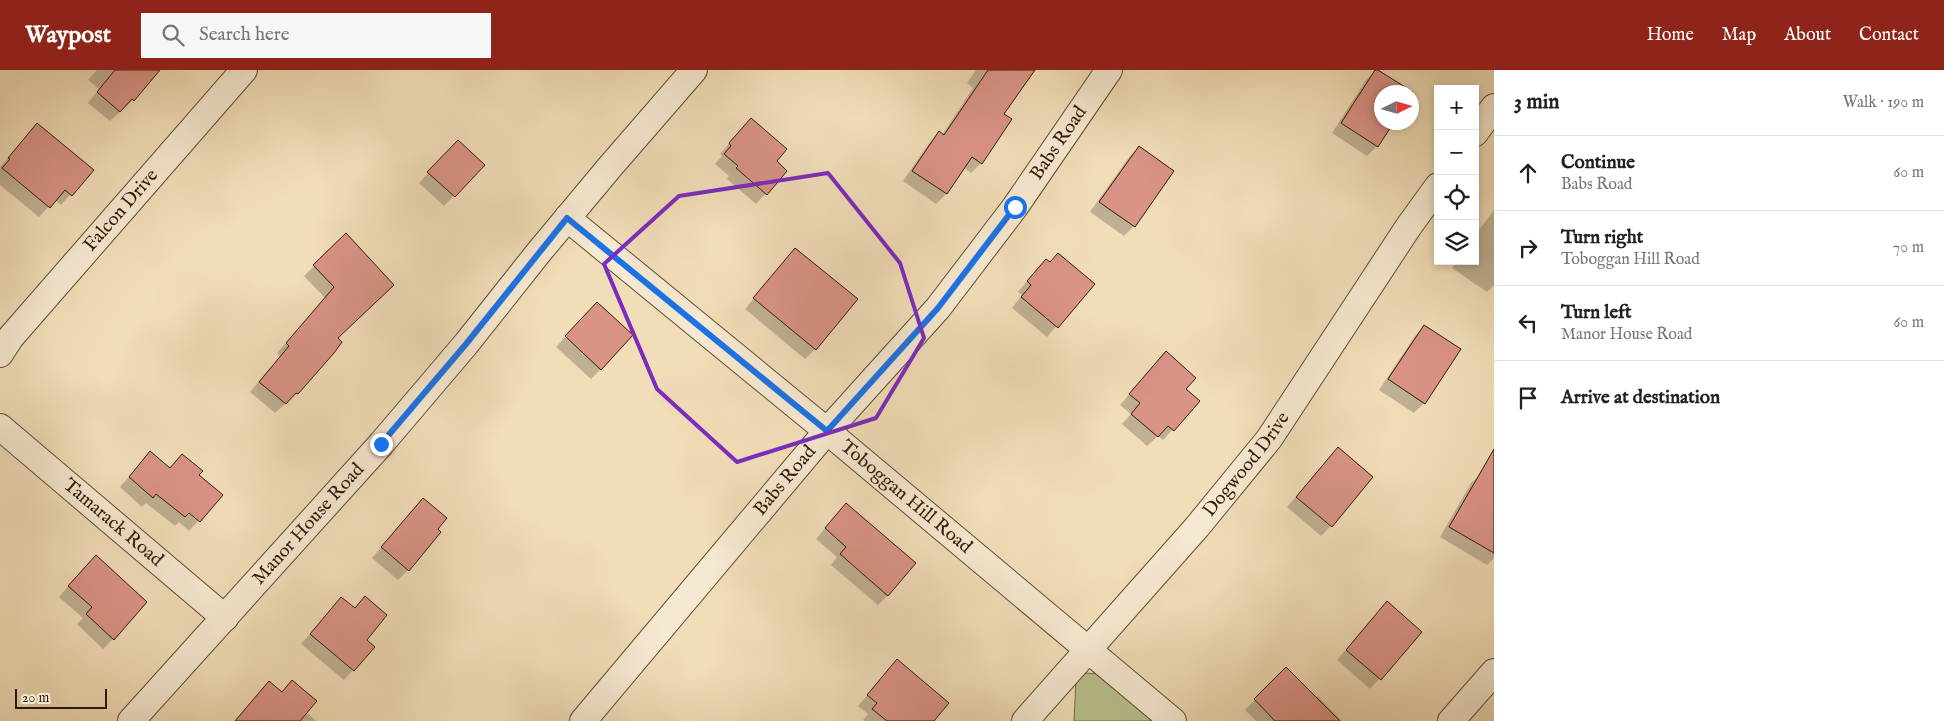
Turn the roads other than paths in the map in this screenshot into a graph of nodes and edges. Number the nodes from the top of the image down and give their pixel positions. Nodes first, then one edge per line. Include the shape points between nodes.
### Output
1 (244, 70) edge
2 (694, 70) edge
3 (1109, 70) edge
4 (1494, 107) edge
5 (1477, 130) edge
6 (1434, 192) edge
7 (567, 218) junction
8 (0, 354) edge
9 (0, 427) edge
10 (827, 431) junction
11 (225, 618) junction
12 (1088, 649) junction
13 (1494, 672) edge
14 (131, 721) edge
15 (583, 721) edge
16 (1025, 721) edge
17 (1173, 721) edge
18 (1451, 721) edge

1 - 8 street, Falcon Drive via 11,337
2 - 7 street, Manor House Road
3 - 10 street, Babs Road via 1015,207 944,300
4 - 5 street
6 - 12 street, Dogwood Drive via 1269,439 1197,528
7 - 10 street, Toboggan Hill Road
7 - 11 street, Manor House Road via 381,444
9 - 11 street, Tamarack Road
10 - 12 street, Toboggan Hill Road
10 - 15 street, Babs Road
11 - 14 street, Manor House Road
12 - 16 street, Dogwood Drive
12 - 17 street, Toboggan Hill Road
13 - 18 street

